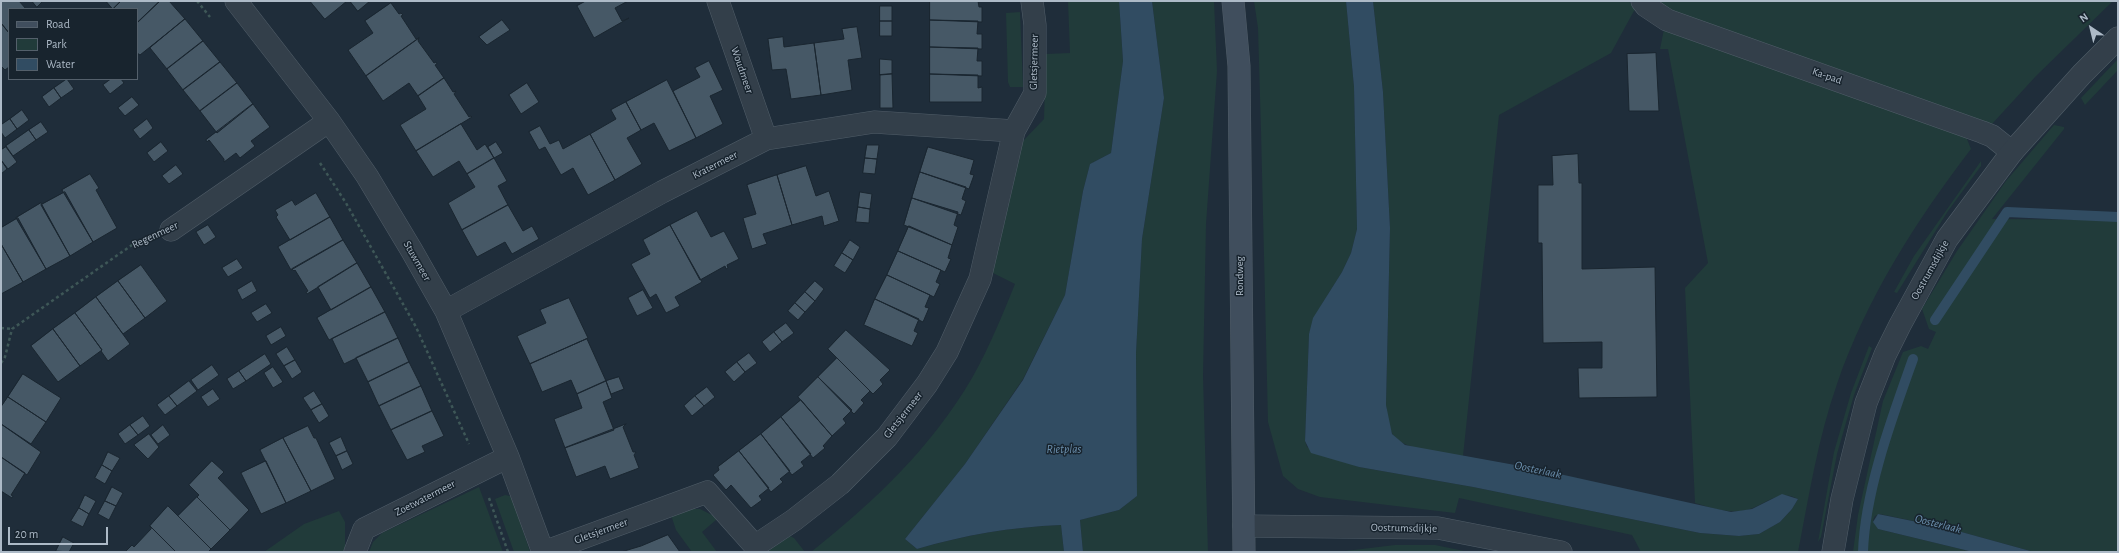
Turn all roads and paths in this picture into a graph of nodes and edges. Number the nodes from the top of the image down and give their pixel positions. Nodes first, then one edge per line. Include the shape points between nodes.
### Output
1 (198, 1) edge
2 (236, 1) edge
3 (718, 1) edge
4 (1032, 1) edge
5 (1233, 1) edge
6 (1642, 1) edge
7 (215, 22) dead end
8 (2118, 38) edge
9 (328, 121) junction
10 (1014, 131) junction
11 (301, 139) junction
12 (766, 139) junction
13 (2012, 152) junction
14 (171, 230) joint
15 (446, 311) junction
16 (1, 328) edge
17 (12, 328) junction
18 (1, 363) edge
19 (508, 457) junction
20 (480, 470) junction
21 (1244, 526) junction
22 (355, 552) edge
23 (508, 552) edge
24 (543, 552) edge
25 (1244, 552) edge
26 (1561, 552) edge
27 (1833, 552) edge

1 - 7 path
2 - 9 street, Stuwmeer
3 - 12 street, Woudmeer
4 - 10 street, Gletsjermeer via 1035,25 1035,93
5 - 21 main road, Rondweg via 1239,66
6 - 13 street, Ka-pad via 1667,20 1982,132 1992,136
8 - 13 street, Oostrumsdijkje
9 - 11 street, Regenmeer
9 - 15 street, Stuwmeer via 367,176
10 - 12 street, Kratermeer via 874,122
10 - 24 street, Gletsjermeer via 980,279 957,332 927,384 887,437 840,484 755,546 707,492
11 - 14 street, Regenmeer
11 - 20 path via 346,203 416,327
12 - 15 street, Kratermeer via 662,192
13 - 27 street, Oostrumsdijkje via 1947,239 1885,355 1866,403 1852,455
14 - 17 path, Regenmeer via 132,245
15 - 19 street, Stuwmeer
16 - 17 path
17 - 18 path
19 - 20 street, Zoetwatermeer
19 - 24 street, Stuwmeer
20 - 22 street, Zoetwatermeer via 364,529
20 - 23 path
21 - 25 main road, Rondweg
21 - 26 street, Oostrumsdijkje via 1438,528

